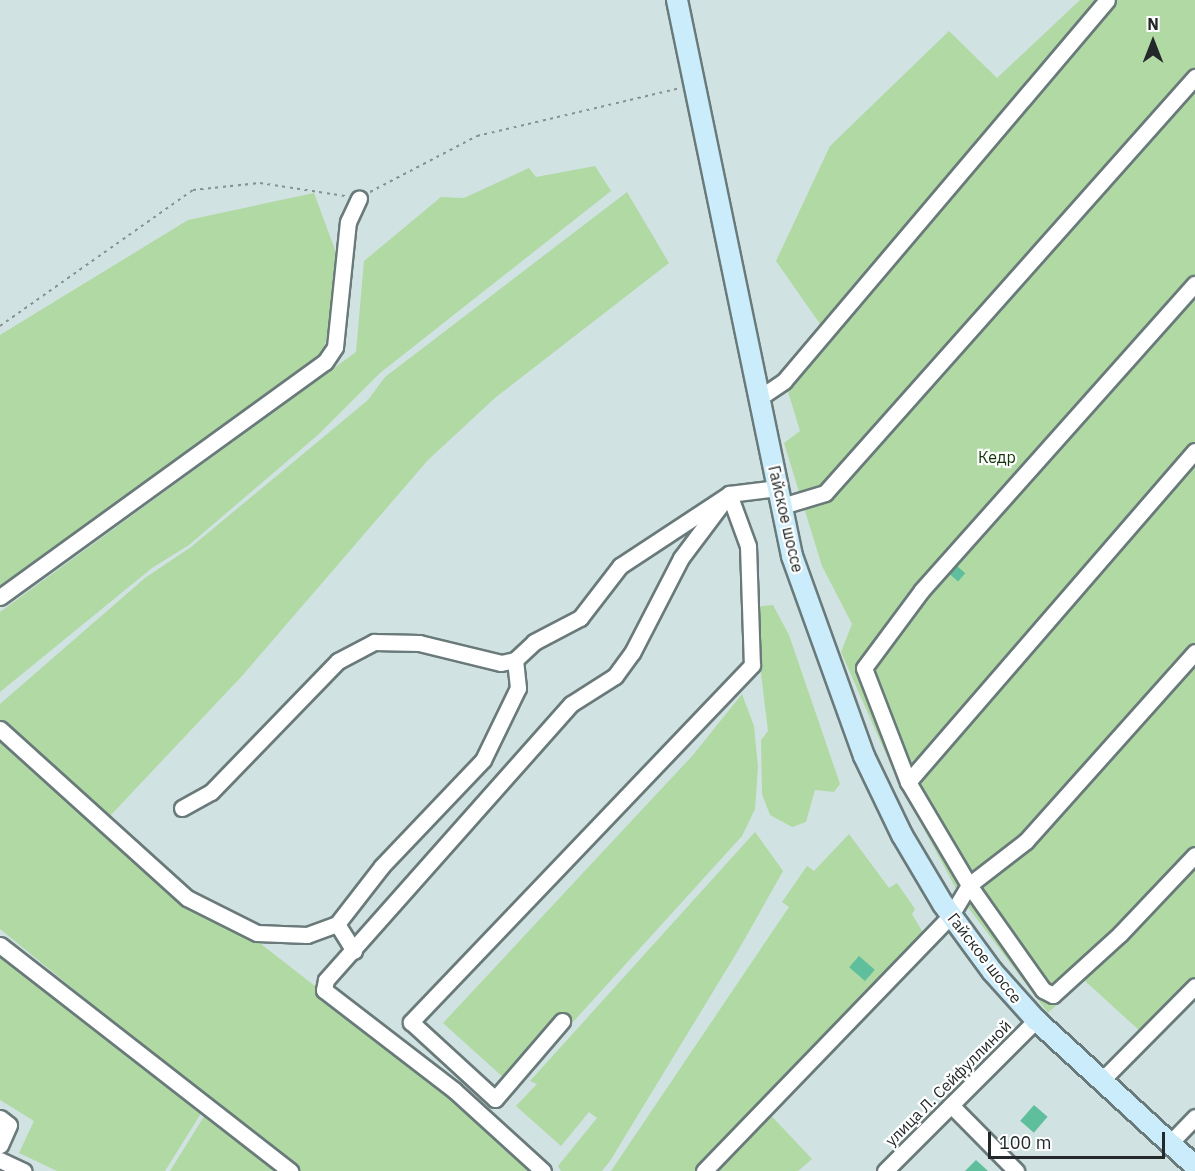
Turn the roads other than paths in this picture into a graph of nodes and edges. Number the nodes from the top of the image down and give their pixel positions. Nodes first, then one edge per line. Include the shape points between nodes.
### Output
1 (677, 0) edge
2 (1107, 0) edge
3 (1195, 77) edge
4 (359, 198) road end
5 (1195, 284) edge
6 (759, 398) junction
7 (1195, 451) edge
8 (729, 494) junction
9 (780, 497) junction
10 (0, 597) edge
11 (1195, 652) edge
12 (515, 660) junction
13 (0, 729) edge
14 (908, 782) junction
15 (182, 807) dead end
16 (1195, 855) edge
17 (969, 885) junction
18 (951, 915) junction
19 (337, 924) junction
20 (0, 945) edge
21 (354, 951) junction
22 (1195, 986) edge
23 (1036, 1020) junction
24 (561, 1021) dead end
25 (1102, 1080) junction
26 (951, 1105) junction
27 (1195, 1117) edge
28 (0, 1118) edge
29 (1170, 1143) junction
30 (0, 1145) edge
31 (0, 1160) edge
32 (1195, 1166) edge
33 (24, 1171) edge
34 (290, 1171) edge
35 (543, 1171) edge
36 (704, 1171) edge
37 (885, 1171) edge
38 (1016, 1171) edge

1 - 6 main road, Гайское шоссе
2 - 6 street via 784,381
3 - 9 street via 825,493
4 - 10 street via 348,222 335,347 325,362
5 - 14 street via 922,590 864,668
6 - 9 main road, Гайское шоссе
7 - 14 street
8 - 9 street
8 - 12 street via 620,566 580,618 534,642
8 - 21 street via 681,558 632,653 615,676 571,704
8 - 24 street via 748,546 752,665 411,1022 495,1099
9 - 18 main road, Гайское шоссе via 792,556 864,756 902,835
11 - 17 street via 1026,841
12 - 15 street via 501,663 419,643 374,642 338,661 211,792
12 - 19 street via 518,688 483,759 381,866
13 - 19 street via 187,898 257,933 307,935
14 - 17 street
16 - 17 street via 1120,934 1053,995 1043,990
17 - 18 street
18 - 23 main road, Гайское шоссе
18 - 36 street
19 - 21 street
20 - 34 street
21 - 35 street via 326,980 324,990 454,1090
22 - 25 street
23 - 25 main road, Гайское шоссе
23 - 26 street, улица Л. Сейфуллиной
25 - 29 main road, Гайское шоссе
26 - 37 street, улица Л. Сейфуллиной
26 - 38 street
27 - 29 street
28 - 30 street via 9,1125
29 - 32 main road, Гайское шоссе
31 - 33 street

